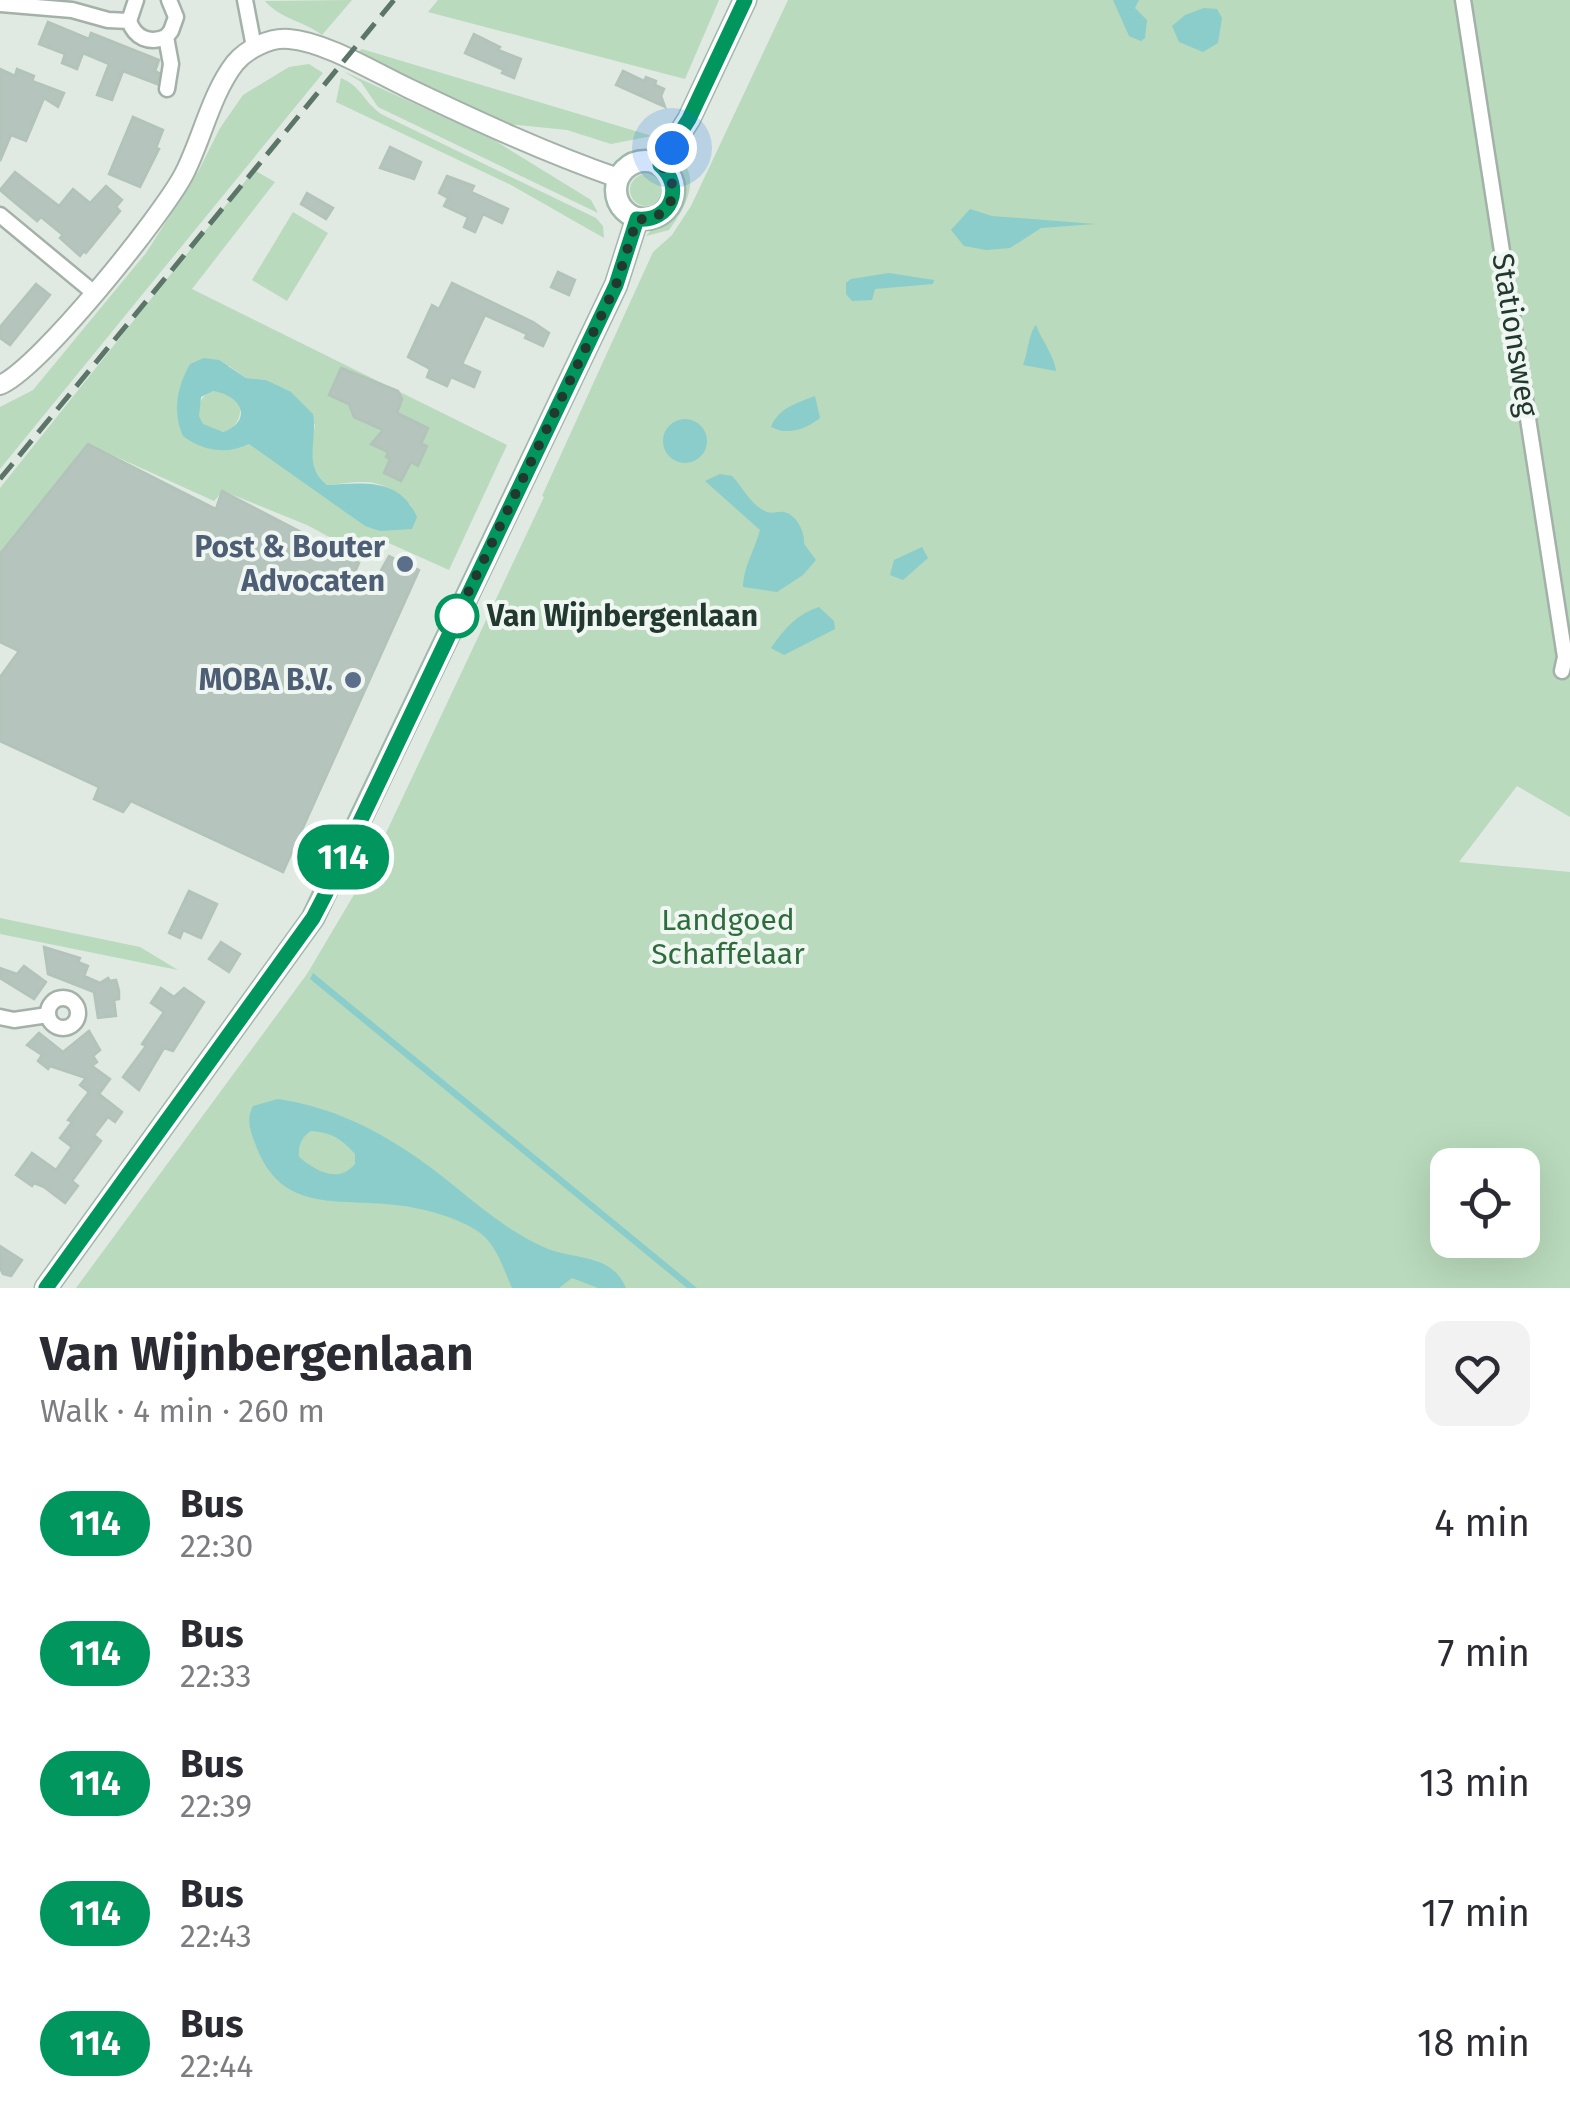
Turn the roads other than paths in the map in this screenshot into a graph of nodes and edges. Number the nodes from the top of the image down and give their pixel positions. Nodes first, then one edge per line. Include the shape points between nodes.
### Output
1 (136, 0) edge
2 (169, 0) edge
3 (246, 0) edge
4 (745, 0) edge
5 (1462, 0) edge
6 (0, 4) edge
7 (129, 21) junction
8 (166, 37) junction
9 (254, 47) junction
10 (167, 89) dead end
11 (660, 165) junction
12 (618, 178) junction
13 (0, 215) edge
14 (637, 219) junction
15 (93, 292) junction
16 (0, 385) edge
17 (1562, 670) dead end
18 (48, 1015) dead end
19 (0, 1017) edge
20 (46, 1288) edge

1 - 7 street
2 - 8 street via 176,17
3 - 9 street
4 - 11 main road
5 - 17 street, Stationsweg
6 - 7 street
7 - 8 street via 143,39
8 - 10 street
9 - 12 street via 277,39 310,43 490,128
9 - 15 street via 236,62 178,185
11 - 12 main road via 636,162
11 - 14 main road via 672,180 670,206 656,218
12 - 14 main road via 618,203
13 - 15 street
14 - 20 main road via 616,285 313,918
15 - 16 street via 33,362
18 - 19 street

